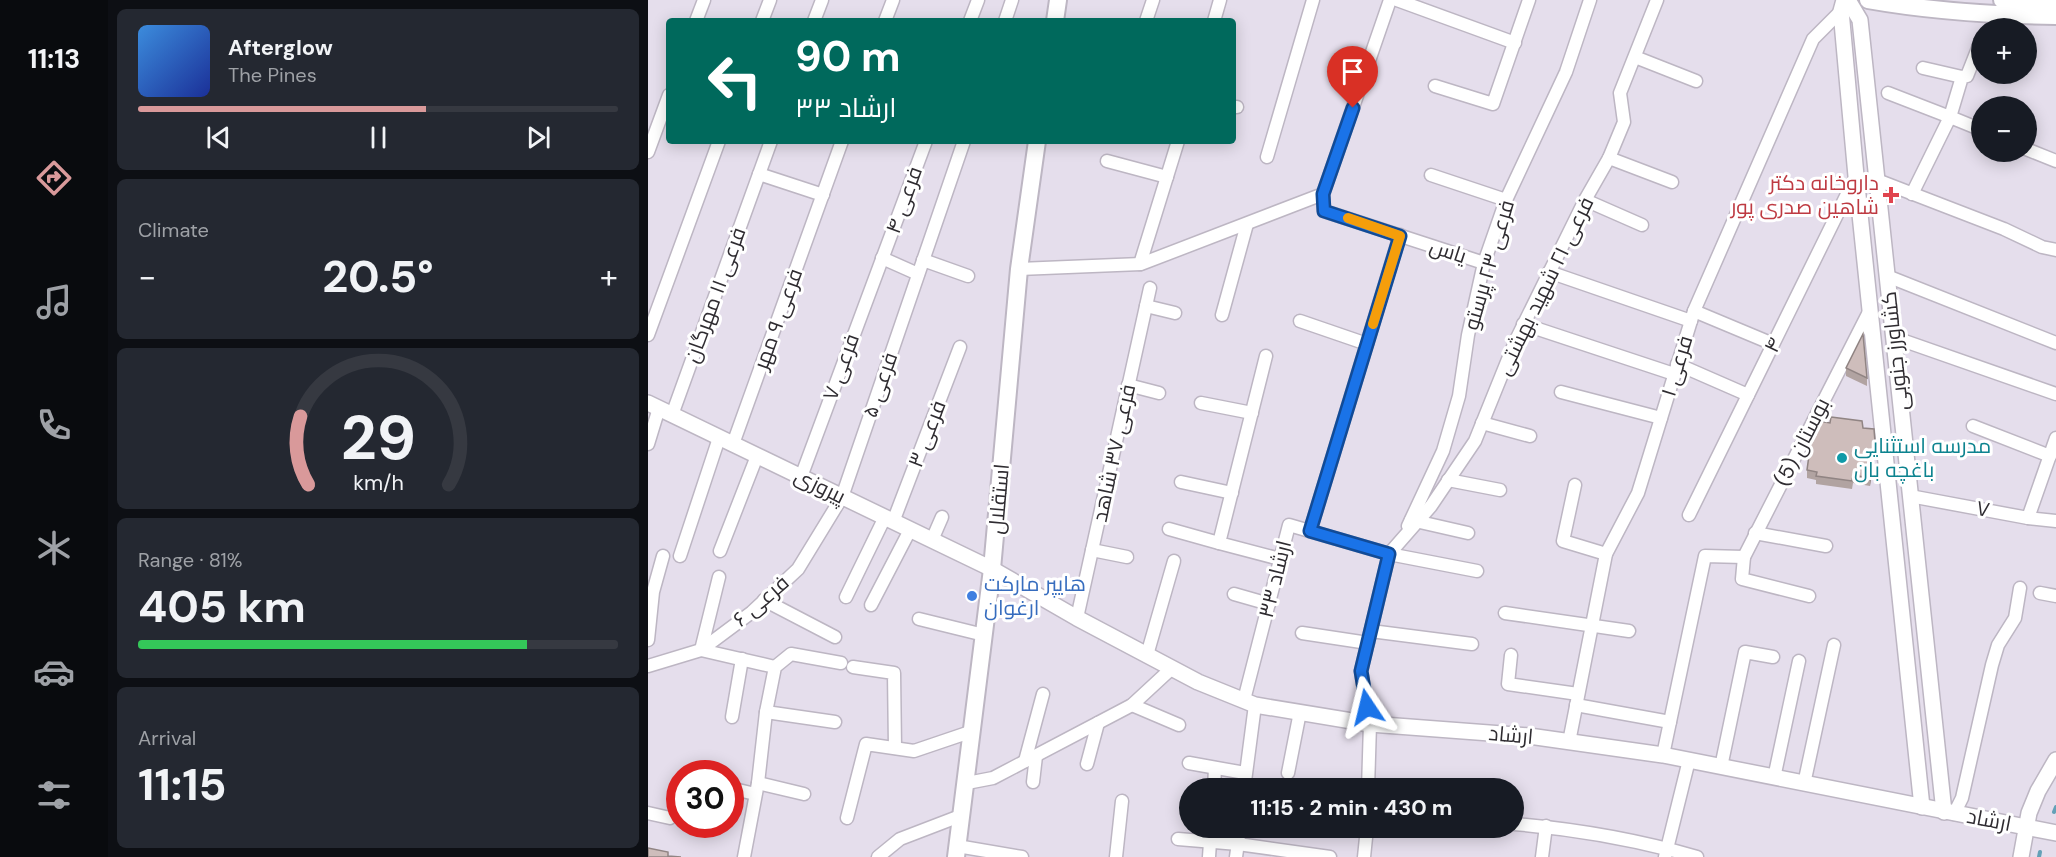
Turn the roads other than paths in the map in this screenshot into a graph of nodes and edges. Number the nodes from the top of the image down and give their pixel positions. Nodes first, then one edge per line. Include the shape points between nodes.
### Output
1 (704, 0) edge
2 (770, 0) edge
3 (822, 0) edge
4 (893, 0) edge
5 (978, 0) edge
6 (1012, 0) edge
7 (1058, 0) edge
8 (1153, 0) edge
9 (1220, 0) edge
10 (1312, 0) edge
11 (1390, 0) edge
12 (1397, 0) edge
13 (1529, 0) edge
14 (1590, 0) edge
15 (1657, 0) edge
16 (1868, 0) edge
17 (2002, 0) edge
18 (2056, 3) edge
19 (1844, 4) edge
20 (1986, 7) edge
21 (2056, 16) edge
22 (697, 18) edge
23 (763, 18) edge
24 (815, 18) edge
25 (886, 18) edge
26 (971, 18) edge
27 (1006, 18) edge
28 (1055, 18) edge
29 (1147, 18) edge
30 (1215, 18) edge
31 (1515, 44) junction
32 (1635, 57) junction
33 (1971, 66) edge
34 (1923, 68) dead end
35 (1962, 77) junction
36 (1696, 81) dead end
37 (1435, 86) dead end
38 (1888, 93) dead end
39 (666, 100) edge
40 (1950, 117) junction
41 (653, 122) edge
42 (1971, 126) edge
43 (717, 144) edge
44 (770, 144) edge
45 (841, 144) edge
46 (925, 144) edge
47 (963, 144) edge
48 (1037, 144) edge
49 (1177, 144) edge
50 (648, 152) edge
51 (2037, 153) edge
52 (1267, 157) dead end
53 (1609, 158) junction
54 (1107, 161) dead end
55 (2056, 161) edge
56 (759, 174) junction
57 (1431, 175) dead end
58 (1856, 176) junction
59 (1167, 177) junction
60 (1876, 180) junction
61 (1672, 182) dead end
62 (1323, 194) junction
63 (1912, 194) junction
64 (822, 195) junction
65 (1506, 200) junction
66 (1585, 200) junction
67 (1247, 224) junction
68 (1642, 225) dead end
69 (1400, 236) junction
70 (2056, 250) edge
71 (882, 258) junction
72 (923, 260) junction
73 (1485, 263) junction
74 (1140, 264) junction
75 (1019, 269) junction
76 (1549, 272) junction
77 (918, 274) junction
78 (968, 276) dead end
79 (1887, 276) junction
80 (1150, 288) dead end
81 (1146, 306) junction
82 (1870, 308) junction
83 (1175, 312) dead end
84 (1222, 315) dead end
85 (1693, 316) junction
86 (1300, 321) dead end
87 (1523, 324) junction
88 (648, 335) edge
89 (1893, 337) junction
90 (2056, 343) edge
91 (1367, 344) junction
92 (1773, 344) junction
93 (960, 347) dead end
94 (1266, 356) dead end
95 (1676, 369) junction
96 (1128, 385) junction
97 (1561, 392) dead end
98 (1159, 393) dead end
99 (2056, 394) edge
100 (1748, 395) junction
101 (1201, 403) dead end
102 (659, 409) edge
103 (1252, 413) junction
104 (1902, 417) junction
105 (1661, 418) junction
106 (1881, 421) junction
107 (1482, 423) junction
108 (1973, 426) dead end
109 (1530, 436) dead end
110 (2056, 438) edge
111 (726, 441) junction
112 (648, 444) edge
113 (757, 456) junction
114 (2050, 456) junction
115 (801, 477) junction
116 (1448, 480) junction
117 (1181, 482) dead end
118 (1575, 485) dead end
119 (1500, 490) dead end
120 (1232, 493) junction
121 (1910, 496) junction
122 (842, 497) junction
123 (1689, 515) dead end
124 (942, 517) dead end
125 (2028, 518) junction
126 (889, 519) junction
127 (1414, 520) junction
128 (2056, 521) edge
129 (1169, 529) dead end
130 (910, 530) junction
131 (1310, 531) junction
132 (1468, 533) dead end
133 (1755, 533) junction
134 (932, 540) junction
135 (1219, 543) junction
136 (1826, 546) dead end
137 (1092, 550) junction
138 (720, 551) dead end
139 (1389, 554) junction
140 (1606, 554) junction
141 (663, 556) dead end
142 (680, 556) dead end
143 (1127, 557) dead end
144 (1744, 557) junction
145 (1280, 559) junction
146 (1174, 561) dead end
147 (993, 569) junction
148 (1477, 571) dead end
149 (718, 577) dead end
150 (2020, 588) dead end
151 (2040, 593) dead end
152 (1234, 594) dead end
153 (1809, 596) dead end
154 (2056, 596) edge
155 (846, 597) dead end
156 (765, 600) junction
157 (872, 604) dead end
158 (1269, 604) junction
159 (1505, 614) dead end
160 (1077, 618) junction
161 (919, 619) dead end
162 (1591, 625) junction
163 (1629, 631) dead end
164 (1302, 633) dead end
165 (984, 635) junction
166 (835, 637) dead end
167 (1369, 637) junction
168 (648, 640) edge
169 (1472, 644) dead end
170 (1834, 645) dead end
171 (701, 650) junction
172 (1147, 655) junction
173 (1511, 655) dead end
174 (1773, 657) dead end
175 (742, 660) junction
176 (1799, 661) dead end
177 (648, 666) edge
178 (775, 667) junction
179 (1172, 668) junction
180 (1043, 694) dead end
181 (1577, 700) junction
182 (1250, 703) junction
183 (1132, 705) junction
184 (766, 712) junction
185 (1299, 712) junction
186 (732, 717) dead end
187 (835, 722) dead end
188 (1670, 722) junction
189 (1098, 723) junction
190 (1370, 724) junction
191 (1179, 725) dead end
192 (973, 730) junction
193 (1569, 742) junction
194 (895, 748) junction
195 (1662, 755) junction
196 (1031, 758) junction
197 (1689, 760) junction
198 (2056, 760) edge
199 (1189, 763) dead end
200 (1086, 764) dead end
201 (1721, 767) junction
202 (1215, 768) junction
203 (1245, 773) junction
204 (1288, 773) dead end
205 (1215, 778) edge
206 (1245, 778) edge
207 (1368, 778) edge
208 (1774, 778) junction
209 (1033, 782) dead end
210 (967, 783) junction
211 (1804, 784) junction
212 (744, 788) edge
213 (756, 788) junction
214 (804, 794) dead end
215 (1122, 801) dead end
216 (1922, 807) junction
217 (648, 813) edge
218 (1949, 813) junction
219 (960, 816) junction
220 (666, 817) edge
221 (847, 818) dead end
222 (1524, 825) edge
223 (1546, 826) junction
224 (2026, 827) junction
225 (2056, 833) edge
226 (1210, 838) edge
227 (1239, 838) edge
228 (1366, 838) edge
229 (1178, 839) dead end
230 (1210, 842) junction
231 (1238, 844) junction
232 (957, 852) edge
233 (1666, 853) edge
234 (744, 857) edge
235 (878, 857) edge
236 (1022, 857) edge
237 (1116, 857) edge
238 (1209, 857) edge
239 (1236, 857) edge
240 (1330, 857) edge
241 (1365, 857) edge
242 (1542, 857) edge
243 (1697, 857) edge
244 (2021, 857) edge

1 - 22 street
2 - 23 street
3 - 24 street
4 - 25 street
5 - 26 street
6 - 27 street
7 - 28 main road
8 - 29 street
9 - 30 street
10 - 52 street
11 - 62 street
12 - 31 street
13 - 31 street
14 - 65 street, فرعی ۲۳ پرستو via 1566,72
15 - 32 street, فرعی ۲۱ شهید بهشتی
16 - 20 main road via 1911,8
17 - 18 main road
19 - 58 street, کشاورز جنوبی
19 - 60 street, کشاورز جنوبی via 1860,20
19 - 85 street, فرعی ۱ via 1813,39
20 - 21 main road
31 - 37 street via 1492,104
32 - 36 street
32 - 53 street, فرعی ۲۱ شهید بهشتی via 1620,93 1624,122
33 - 35 street via 1967,76
34 - 35 street
35 - 40 street
38 - 40 street
39 - 41 street
40 - 42 street
40 - 63 street
41 - 50 street
43 - 88 street
44 - 56 street, فرعی ۱۱ مهرگان
45 - 64 street, فرعی ۹ مهر
46 - 71 street, فرعی ۴
47 - 72 street, فرعی ۵
48 - 75 main road, استقلال
49 - 59 street
51 - 55 street
53 - 61 street
53 - 66 street, فرعی ۲۱ شهید بهشتی
54 - 59 street
56 - 64 street
56 - 102 street, فرعی ۱۱ مهرگان
57 - 65 street
58 - 82 street, کشاورز جنوبی
58 - 92 street, ۴
59 - 74 street
60 - 63 street
60 - 79 street, کشاورز جنوبی
62 - 67 street
62 - 69 street, یاس via 1324,211
63 - 70 street
64 - 111 street, فرعی ۹ مهر
65 - 73 street, فرعی ۲۳ پرستو
66 - 68 street
66 - 76 street, فرعی ۲۱ شهید بهشتی
67 - 74 street
67 - 84 street
69 - 73 street, یاس
69 - 91 street
71 - 77 street
71 - 115 street, فرعی ۷
72 - 77 street, فرعی ۵
72 - 78 street
73 - 127 street, فرعی ۲۳ پرستو via 1450,429
74 - 75 street
75 - 147 main road, استقلال
76 - 85 street
76 - 87 street, فرعی ۲۱ شهید بهشتی
77 - 122 street, فرعی ۵
79 - 89 street, کشاورز جنوبی
79 - 90 street
80 - 81 street, فرعی ۳۷ شاهد
81 - 83 street
81 - 96 street, فرعی ۳۷ شاهد
82 - 106 street, کشاورز جنوبی
82 - 133 street, بوستان (5)
85 - 92 street
85 - 95 street, فرعی ۱
86 - 91 street
87 - 95 street
87 - 107 street, فرعی ۲۱ شهید بهشتی
89 - 99 street
89 - 104 street, کشاورز جنوبی
91 - 131 street
92 - 100 street, ۴
93 - 126 street, فرعی ۳
94 - 103 street
95 - 100 street
95 - 105 street, فرعی ۱
96 - 98 street
96 - 137 street, فرعی ۳۷ شاهد
97 - 105 street
100 - 123 street, ۴
101 - 103 street
102 - 111 street, پیروزی
102 - 112 street, فرعی ۱۱ مهرگان
103 - 120 street
104 - 106 street
104 - 121 street, کشاورز جنوبی
105 - 140 street, فرعی ۱ via 1638,493
106 - 216 street, کشاورز جنوبی
107 - 109 street
107 - 116 street, فرعی ۲۱ شهید بهشتی via 1475,441
108 - 114 street
110 - 114 street
111 - 113 street, پیروزی
111 - 142 street, فرعی ۹ مهر
113 - 115 street, پیروزی
113 - 138 street
114 - 125 street
115 - 122 street, پیروزی
116 - 119 street
116 - 127 street, فرعی ۲۱ شهید بهشتی via 1431,506
117 - 120 street
118 - 140 street via 1563,541
120 - 135 street
121 - 125 street, ۷
121 - 218 street, کشاورز جنوبی
122 - 126 street, پیروزی
122 - 156 street, فرعی ۶ via 798,569
124 - 134 street
125 - 128 street, ۷
126 - 130 street, پیروزی
126 - 155 street, فرعی ۳
127 - 132 street
127 - 139 street, فرعی ۲۱ شهید بهشتی
129 - 135 street
130 - 134 street, پیروزی
130 - 157 street
131 - 139 street, ارشاد ۳۳
131 - 145 street, ارشاد ۳۳ via 1289,525
133 - 136 street
133 - 144 street, بوستان (5)
134 - 147 street, پیروزی
135 - 145 street
137 - 143 street
137 - 160 street, فرعی ۳۷ شاهد
139 - 148 street, ارشاد ۳۳
139 - 167 street
140 - 162 street, فرعی ۱
141 - 168 street via 653,592
144 - 153 street, بوستان (5) via 1742,579
144 - 188 street via 1706,556
145 - 158 street, ارشاد ۳۳
146 - 172 street
147 - 160 street, ارشاد
147 - 165 main road, استقلال
149 - 171 street
150 - 218 street via 2015,618 1998,645 1992,666 1962,798
151 - 154 street
152 - 158 street
156 - 166 street
156 - 171 street, فرعی ۶
158 - 182 street, ارشاد ۳۳
159 - 162 street
160 - 172 street, ارشاد
161 - 165 street
162 - 163 street
162 - 181 street, فرعی ۱
164 - 167 street
165 - 192 main road, استقلال
167 - 169 street
167 - 190 street via 1361,671
170 - 211 street
171 - 175 street
171 - 177 street, فرعی ۶
172 - 179 street, ارشاد
173 - 181 street via 1508,684
174 - 201 street via 1745,652
175 - 178 street
175 - 186 street
176 - 208 street
178 - 184 street
178 - 194 street via 791,654 894,673
179 - 182 street, ارشاد
179 - 183 street
180 - 196 street
181 - 188 street
181 - 193 street, فرعی ۱
182 - 185 street, ارشاد
182 - 203 street, ارشاد ۳۳
183 - 189 street
183 - 191 street
184 - 187 street
184 - 213 street
185 - 190 street, ارشاد
185 - 204 street
188 - 195 street
189 - 196 street
189 - 200 street
190 - 193 street, ارشاد
190 - 207 street
192 - 194 street via 914,751
192 - 210 main road, استقلال
193 - 195 street, ارشاد
194 - 221 street via 866,744
195 - 197 street, ارشاد
196 - 209 street
196 - 210 street via 993,778
197 - 201 street, ارشاد
197 - 233 street
198 - 224 street via 2038,791
199 - 202 street
201 - 208 street, ارشاد
202 - 203 street
202 - 205 street
203 - 206 street, ارشاد ۳۳
208 - 211 street, ارشاد
210 - 219 main road, استقلال
211 - 216 street, ارشاد
212 - 213 street
213 - 214 street
213 - 234 street
215 - 237 street
216 - 218 street, ارشاد
217 - 220 street
218 - 224 street, ارشاد
219 - 232 main road, استقلال
219 - 235 street via 900,839
222 - 223 street
223 - 233 street
223 - 242 street
224 - 225 street, ارشاد
224 - 244 street
226 - 230 street
227 - 231 street
228 - 241 street
229 - 230 street
230 - 231 street
230 - 238 street
231 - 239 street
231 - 240 street
232 - 236 street
233 - 243 street

